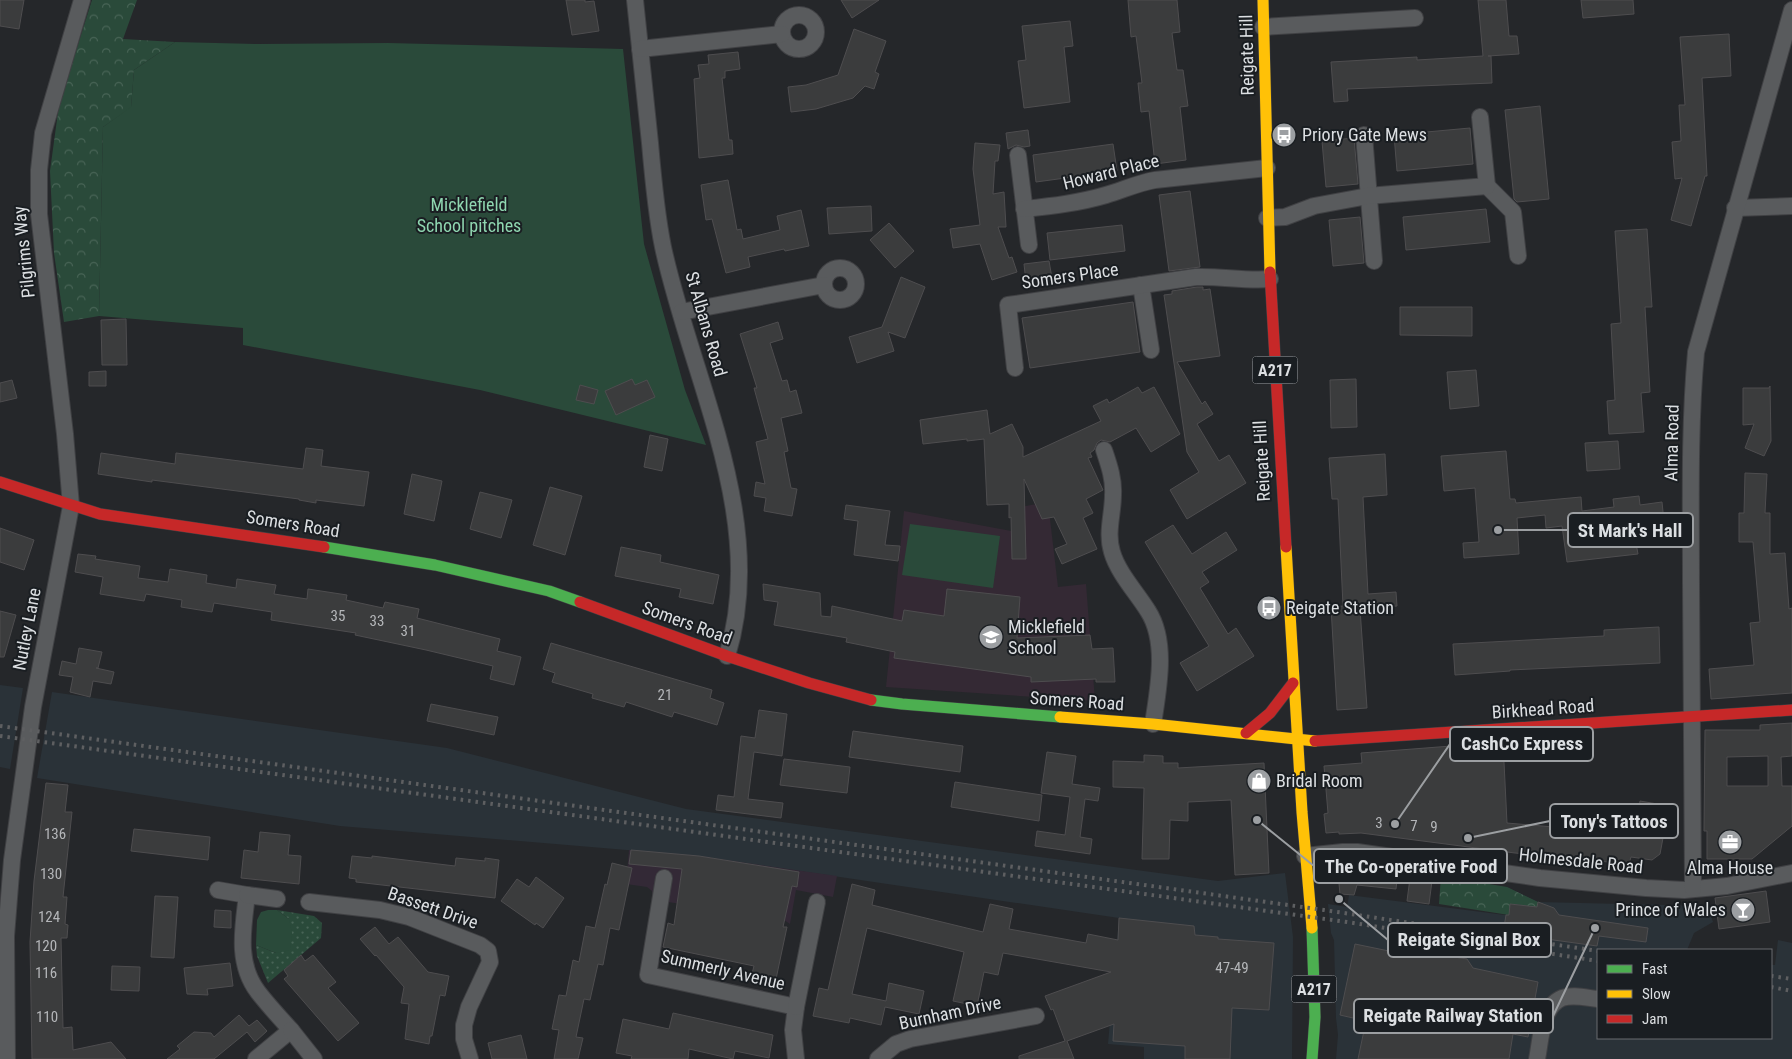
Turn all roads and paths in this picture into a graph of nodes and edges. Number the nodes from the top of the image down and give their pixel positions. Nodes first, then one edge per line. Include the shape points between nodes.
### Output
1 (82, 0) edge
2 (635, 0) edge
3 (1264, 0) edge
4 (1792, 10) edge
5 (1416, 18) dead end
6 (1263, 27) junction
7 (782, 34) dead end
8 (640, 49) junction
9 (1480, 117) dead end
10 (1364, 135) dead end
11 (1018, 155) dead end
12 (1267, 168) junction
13 (1487, 186) junction
14 (1368, 196) junction
15 (1792, 206) edge
16 (1735, 208) junction
17 (1024, 209) junction
18 (1267, 218) junction
19 (1030, 245) dead end
20 (1518, 256) dead end
21 (1374, 261) dead end
22 (1270, 279) junction
23 (824, 285) dead end
24 (1141, 285) junction
25 (681, 312) junction
26 (1151, 350) dead end
27 (1015, 368) dead end
28 (1104, 450) dead end
29 (0, 482) edge
30 (71, 506) junction
31 (727, 656) junction
32 (1294, 683) junction
33 (1792, 710) edge
34 (1690, 716) junction
35 (1153, 724) junction
36 (1246, 733) junction
37 (1297, 739) junction
38 (1305, 856) junction
39 (1792, 860) edge
40 (1792, 873) edge
41 (1775, 875) junction
42 (664, 878) dead end
43 (1693, 889) junction
44 (218, 890) dead end
45 (247, 895) junction
46 (277, 899) dead end
47 (4, 901) edge
48 (309, 902) dead end
49 (817, 902) dead end
50 (1597, 999) edge
51 (796, 1007) junction
52 (1036, 1016) dead end
53 (290, 1030) junction
54 (7, 1059) edge
55 (256, 1059) edge
56 (314, 1059) edge
57 (470, 1059) edge
58 (796, 1059) edge
59 (878, 1059) edge
60 (1312, 1059) edge
61 (1537, 1059) edge

1 - 30 street, Pilgrims Way via 43,133 38,214
2 - 8 street, St Albans Road
3 - 6 street, Reigate Hill / A217
4 - 16 street, Alma Road
5 - 6 street
6 - 12 street, Reigate Hill / A217
7 - 8 street
8 - 25 street, St Albans Road via 657,211
9 - 13 street
10 - 14 street
11 - 17 street
12 - 17 street, Howard Place via 1141,182 1066,205
12 - 18 street, Reigate Hill / A217
13 - 14 street
13 - 20 street via 1512,212
14 - 18 street via 1314,206 1285,218
14 - 21 street
15 - 16 street
16 - 34 street, Alma Road via 1696,352 1692,390
17 - 19 street
18 - 22 street, Reigate Hill / A217
22 - 24 street, Somers Place via 1211,276
22 - 32 street, Reigate Hill / A217
23 - 25 street
24 - 26 street, Somers Place
24 - 27 street, Somers Place via 1008,305
25 - 31 street, St Albans Road via 720,446 737,522 738,590
28 - 35 street via 1112,478 1112,552 1150,614 1159,642 1159,686
29 - 30 street, Somers Road
30 - 31 street, Somers Road via 100,514 435,565 549,591
30 - 47 street, Nutley Lane via 32,706
31 - 35 street, Somers Road via 867,699
32 - 36 street via 1270,713
32 - 37 street, Reigate Hill / A217
33 - 34 street, Birkhead Road
34 - 37 street, Birkhead Road
34 - 43 street, Alma Road
35 - 36 street, Somers Road
36 - 37 street, Somers Road
37 - 38 street, Reigate Hill / A217
38 - 43 street, Holmesdale Road via 1357,852 1540,878
38 - 60 street, Reigate Hill / A217 via 1312,918 1315,996
39 - 41 street
40 - 41 street, Holmesdale Road
41 - 43 street, Holmesdale Road via 1727,886
42 - 51 street, Summerly Avenue via 648,975
44 - 45 street
45 - 46 street
45 - 53 street via 242,936 247,970 257,991
47 - 54 street, Nutley Lane
48 - 57 street, Bassett Drive via 380,910 409,917 488,951 490,962 464,1025
49 - 51 street, Summerly Avenue
50 - 61 street via 1562,998 1552,1006 1546,1015
51 - 58 street, Summerly Avenue via 793,1030
52 - 59 street, Burnham Drive via 910,1039 896,1044
53 - 55 street
53 - 56 street

